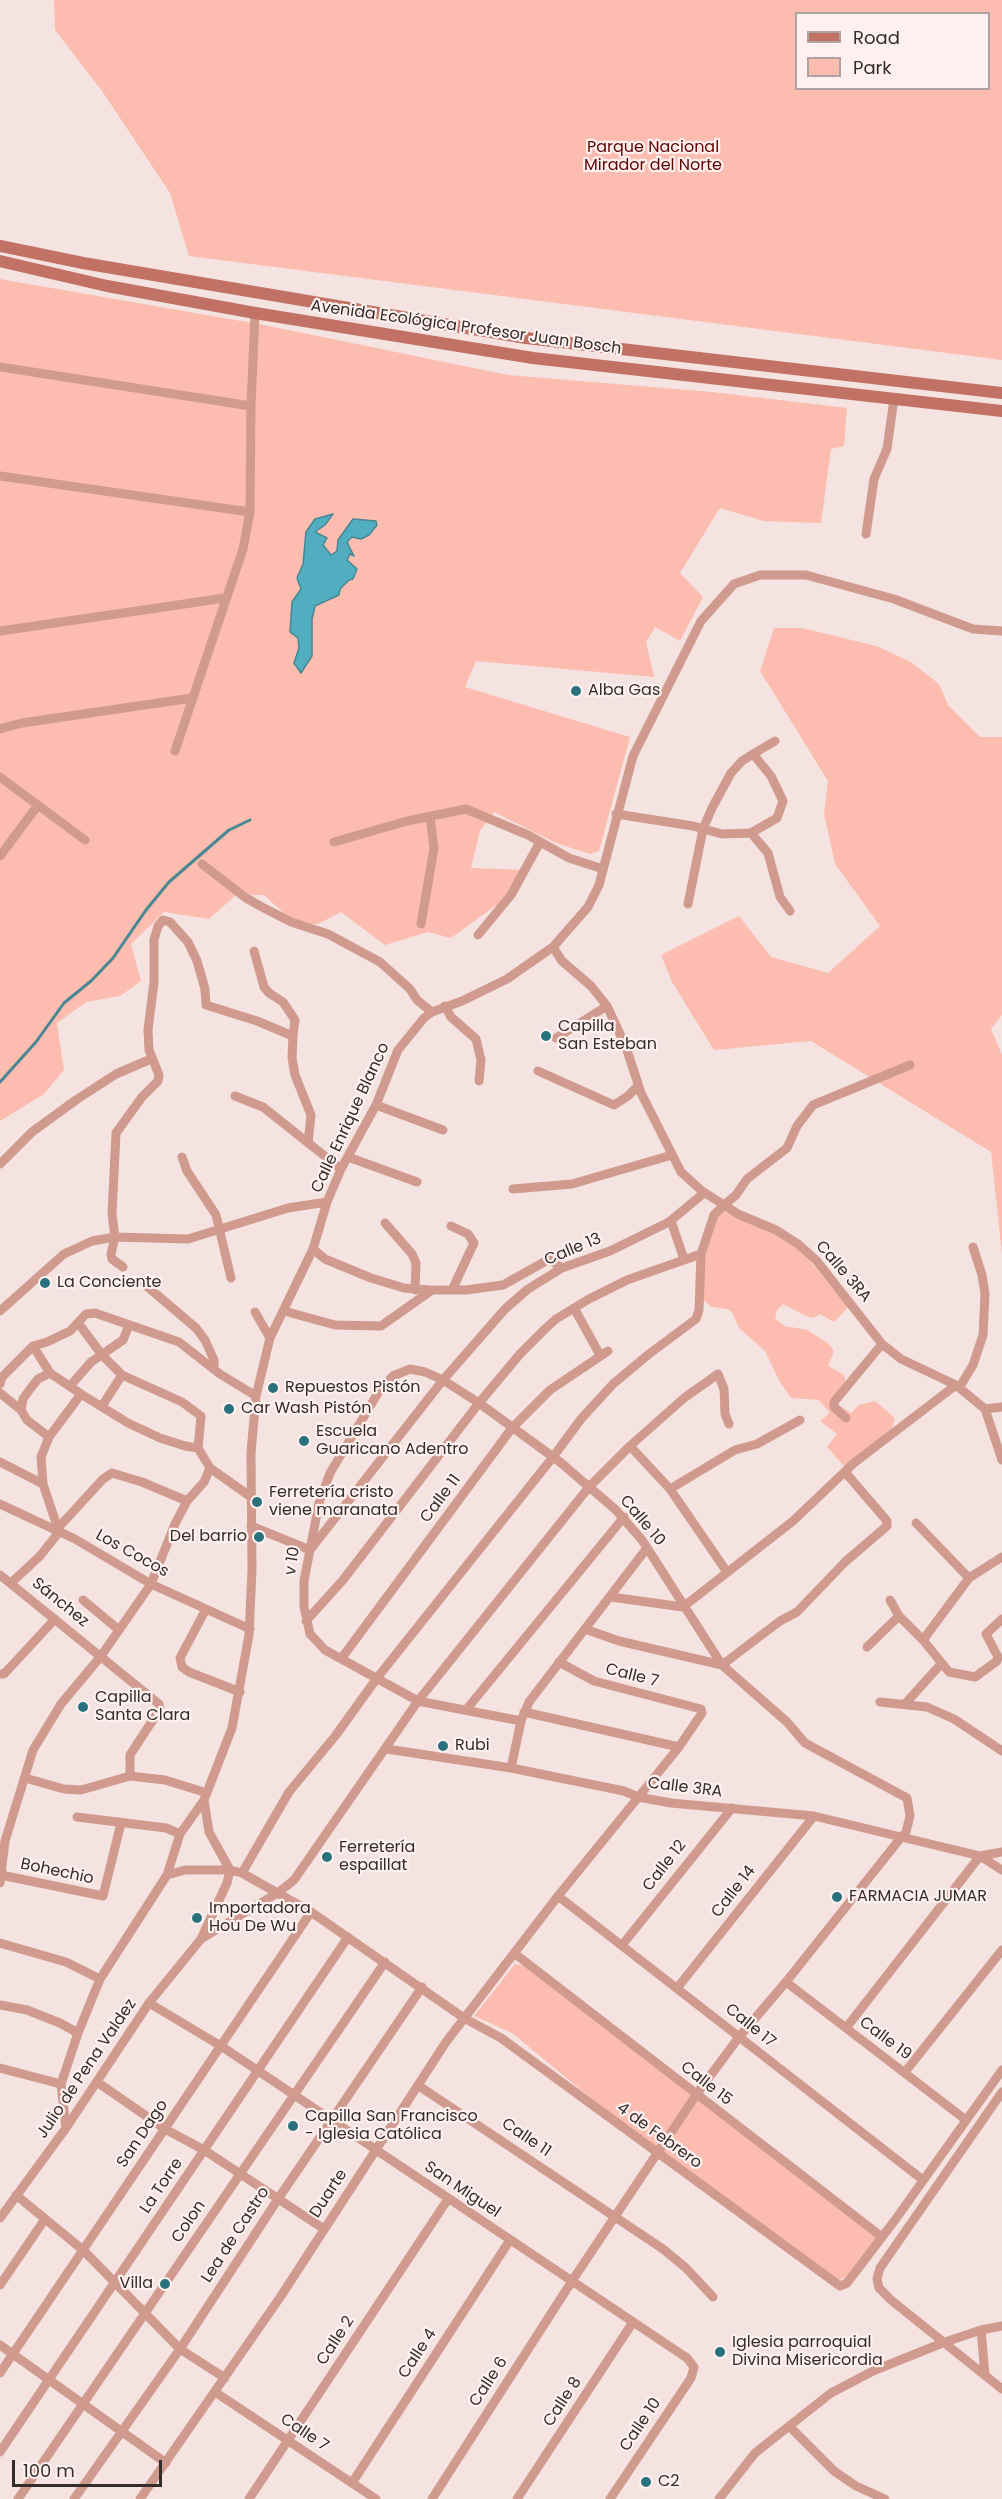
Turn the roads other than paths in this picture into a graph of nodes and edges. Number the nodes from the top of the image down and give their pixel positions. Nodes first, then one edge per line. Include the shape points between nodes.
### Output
1 (0, 246) edge
2 (0, 261) edge
3 (255, 313) junction
4 (0, 367) edge
5 (1002, 393) edge
6 (894, 399) junction
7 (251, 406) junction
8 (1002, 411) edge
9 (0, 476) edge
10 (250, 512) junction
11 (866, 534) dead end
12 (225, 598) junction
13 (0, 631) edge
14 (1002, 631) edge
15 (192, 698) junction
16 (0, 729) edge
17 (775, 741) dead end
18 (175, 752) dead end
19 (753, 754) junction
20 (0, 777) edge
21 (38, 805) junction
22 (616, 814) junction
23 (430, 817) junction
24 (703, 829) junction
25 (751, 833) junction
26 (85, 840) dead end
27 (334, 842) dead end
28 (540, 842) junction
29 (0, 856) edge
30 (202, 864) dead end
31 (603, 869) junction
32 (688, 904) dead end
33 (790, 911) dead end
34 (421, 924) dead end
35 (478, 935) dead end
36 (553, 947) junction
37 (254, 951) dead end
38 (445, 1006) junction
39 (607, 1006) junction
40 (432, 1012) junction
41 (293, 1036) junction
42 (556, 1038) dead end
43 (151, 1059) junction
44 (910, 1065) dead end
45 (537, 1071) dead end
46 (479, 1081) dead end
47 (638, 1086) junction
48 (235, 1096) dead end
49 (376, 1105) junction
50 (443, 1130) dead end
51 (308, 1143) junction
52 (672, 1155) junction
53 (182, 1157) dead end
54 (348, 1157) junction
55 (0, 1164) edge
56 (341, 1170) junction
57 (417, 1182) dead end
58 (513, 1189) dead end
59 (704, 1193) junction
60 (327, 1202) junction
61 (724, 1205) junction
62 (671, 1221) junction
63 (385, 1223) dead end
64 (451, 1226) dead end
65 (220, 1228) junction
66 (115, 1237) junction
67 (973, 1246) dead end
68 (313, 1249) junction
69 (701, 1254) junction
70 (684, 1259) junction
71 (123, 1267) dead end
72 (562, 1268) junction
73 (231, 1278) dead end
74 (143, 1283) dead end
75 (415, 1290) junction
76 (432, 1290) junction
77 (452, 1290) junction
78 (574, 1308) junction
79 (0, 1311) edge
80 (284, 1311) junction
81 (255, 1312) dead end
82 (78, 1324) junction
83 (129, 1325) junction
84 (270, 1338) junction
85 (882, 1344) junction
86 (33, 1346) junction
87 (102, 1355) junction
88 (214, 1369) junction
89 (50, 1373) junction
90 (122, 1375) junction
91 (443, 1380) junction
92 (0, 1384) edge
93 (70, 1386) junction
94 (957, 1387) junction
95 (81, 1394) junction
96 (0, 1395) edge
97 (256, 1396) junction
98 (479, 1403) junction
99 (102, 1406) junction
100 (1002, 1407) edge
101 (985, 1409) junction
102 (21, 1410) junction
103 (846, 1418) dead end
104 (800, 1420) dead end
105 (729, 1424) dead end
106 (512, 1428) junction
107 (49, 1437) junction
108 (630, 1446) junction
109 (198, 1448) junction
110 (553, 1457) junction
111 (1002, 1460) edge
112 (0, 1462) edge
113 (210, 1468) junction
114 (845, 1472) junction
115 (43, 1484) junction
116 (589, 1487) junction
117 (670, 1489) junction
118 (251, 1497) junction
119 (187, 1501) junction
120 (0, 1504) edge
121 (624, 1517) junction
122 (916, 1523) dead end
123 (251, 1526) junction
124 (59, 1530) junction
125 (647, 1548) junction
126 (310, 1550) junction
127 (1002, 1557) edge
128 (727, 1572) junction
129 (969, 1578) junction
130 (4, 1579) edge
131 (151, 1584) junction
132 (611, 1597) junction
133 (83, 1600) dead end
134 (890, 1600) dead end
135 (683, 1607) junction
136 (206, 1609) junction
137 (899, 1616) junction
138 (55, 1619) junction
139 (1002, 1619) edge
140 (306, 1621) junction
141 (250, 1629) junction
142 (585, 1629) junction
143 (119, 1630) junction
144 (923, 1640) junction
145 (867, 1647) dead end
146 (101, 1656) junction
147 (341, 1659) junction
148 (559, 1662) junction
149 (941, 1664) junction
150 (722, 1665) junction
151 (0, 1674) edge
152 (377, 1678) junction
153 (240, 1692) junction
154 (418, 1701) junction
155 (880, 1702) dead end
156 (905, 1704) junction
157 (701, 1709) joint
158 (466, 1710) junction
159 (522, 1717) junction
160 (679, 1747) junction
161 (387, 1749) junction
162 (1002, 1751) edge
163 (511, 1768) junction
164 (130, 1776) junction
165 (25, 1778) junction
166 (205, 1796) junction
167 (638, 1797) junction
168 (732, 1808) junction
169 (77, 1816) dead end
170 (814, 1816) junction
171 (121, 1823) junction
172 (180, 1834) junction
173 (904, 1836) junction
174 (2, 1840) edge
175 (1002, 1852) edge
176 (980, 1856) junction
177 (230, 1870) junction
178 (1002, 1870) edge
179 (242, 1873) junction
180 (167, 1875) junction
181 (1, 1879) edge
182 (279, 1892) junction
183 (558, 1896) junction
184 (312, 1912) junction
185 (348, 1937) junction
186 (201, 1938) junction
187 (0, 1943) edge
188 (622, 1944) junction
189 (1002, 1950) edge
190 (514, 1953) junction
191 (385, 1962) junction
192 (100, 1979) junction
193 (786, 1982) junction
194 (422, 1987) junction
195 (678, 1987) junction
196 (149, 2003) junction
197 (0, 2005) edge
198 (464, 2018) junction
199 (846, 2028) junction
200 (78, 2032) junction
201 (739, 2037) junction
202 (221, 2046) junction
203 (0, 2068) edge
204 (1002, 2070) edge
205 (257, 2072) junction
206 (905, 2073) junction
207 (97, 2082) junction
208 (61, 2084) junction
209 (419, 2085) junction
210 (1002, 2092) edge
211 (293, 2096) junction
212 (696, 2096) junction
213 (966, 2120) junction
214 (331, 2121) junction
215 (66, 2127) junction
216 (165, 2129) junction
217 (204, 2150) junction
218 (375, 2150) junction
219 (657, 2153) junction
220 (240, 2174) junction
221 (923, 2180) junction
222 (16, 2195) junction
223 (278, 2199) junction
224 (448, 2199) junction
225 (3, 2208) edge
226 (615, 2216) junction
227 (0, 2217) edge
228 (45, 2219) junction
229 (324, 2229) junction
230 (882, 2236) junction
231 (510, 2240) junction
232 (83, 2250) junction
233 (116, 2281) junction
234 (572, 2282) junction
235 (0, 2285) edge
236 (713, 2297) dead end
237 (145, 2313) junction
238 (633, 2322) junction
239 (1002, 2326) edge
240 (981, 2330) junction
241 (945, 2342) junction
242 (0, 2345) edge
243 (180, 2349) junction
244 (13, 2354) junction
245 (694, 2367) joint
246 (0, 2373) edge
247 (985, 2375) junction
248 (225, 2378) junction
249 (49, 2379) junction
250 (1002, 2389) edge
251 (215, 2392) junction
252 (84, 2403) junction
253 (789, 2426) junction
254 (121, 2430) junction
255 (288, 2441) junction
256 (0, 2452) edge
257 (166, 2463) junction
258 (352, 2483) junction
259 (18, 2499) edge
260 (74, 2499) edge
261 (140, 2499) edge
262 (249, 2499) edge
263 (376, 2499) edge
264 (432, 2499) edge
265 (517, 2499) edge
266 (610, 2499) edge
267 (719, 2499) edge
268 (885, 2499) edge

1 - 5 street, Avenida Ecológica Profesor Juan Bosch via 526,338
2 - 3 street, Avenida Ecológica Profesor Juan Bosch via 107,286
3 - 6 street, Avenida Ecológica Profesor Juan Bosch via 533,358
3 - 7 street
4 - 7 street
6 - 8 street, Avenida Ecológica Profesor Juan Bosch
6 - 11 street via 887,449 874,479
7 - 10 street
9 - 10 street
10 - 12 street via 243,549
12 - 13 street
12 - 15 street
14 - 22 street, Calle Enrique Blanco via 973,629 894,599 806,575 760,575 734,584 701,621 652,714 629,766
15 - 16 street
15 - 18 street
17 - 19 street
19 - 24 street via 731,773
19 - 25 street via 771,776 783,801 777,818
20 - 21 street
21 - 26 street
21 - 29 street
22 - 24 street
22 - 31 street, Calle Enrique Blanco
23 - 27 street
23 - 28 street via 466,809
23 - 34 street via 434,848
24 - 25 street via 722,834
24 - 32 street
25 - 33 street via 768,853 780,897
28 - 31 street via 569,858
28 - 35 street via 511,895
30 - 40 street via 246,898 380,962
31 - 36 street, Calle Enrique Blanco via 588,907
36 - 38 street, Calle Enrique Blanco via 507,979
36 - 39 street, Calle 3RA
37 - 41 street via 264,987 284,1002 295,1020
38 - 40 street, Calle Enrique Blanco
38 - 46 street via 451,1017 476,1039 481,1060
39 - 42 street
39 - 47 street, Calle 3RA
40 - 49 street, Calle Enrique Blanco via 398,1050
41 - 43 street via 206,1005 205,989 188,942 170,922 163,920 154,940 148,1030
41 - 51 street via 295,1075 311,1115
43 - 55 street via 116,1074 76,1101 32,1132
43 - 66 street via 158,1081 116,1133 112,1214
44 - 61 street via 813,1105 786,1148 747,1179
45 - 47 street via 614,1105
47 - 52 street, Calle 3RA
48 - 51 street via 263,1107
49 - 50 street
49 - 54 street, Calle Enrique Blanco
51 - 56 street
52 - 58 street via 572,1184
52 - 59 street, Calle 3RA via 681,1172
53 - 65 street
54 - 56 street, Calle Enrique Blanco
54 - 57 street
56 - 60 street, Calle Enrique Blanco
59 - 61 street, Calle 3RA
59 - 62 street, Calle 13
60 - 65 street via 288,1208
60 - 68 street, Calle Enrique Blanco
61 - 69 street via 714,1215
61 - 85 street, Calle 3RA via 798,1244 816,1260
62 - 70 street
62 - 72 street, Calle 13 via 610,1251
63 - 75 street via 417,1263
64 - 77 street via 468,1234 474,1243
65 - 66 street via 188,1239
65 - 73 street
66 - 71 street via 112,1258
66 - 79 street via 92,1241 64,1254
67 - 94 street via 985,1294 983,1335 973,1365
68 - 75 street via 338,1265
68 - 80 street, Calle Enrique Blanco
69 - 70 street
69 - 110 street via 696,1319 613,1384
70 - 78 street via 627,1280
72 - 77 street via 550,1260 503,1285
72 - 91 street, Calle 13 via 528,1289 494,1318
74 - 88 street via 196,1328 214,1360
75 - 76 street
76 - 77 street
76 - 80 street via 381,1326 336,1325
78 - 98 street via 534,1340
78 - 106 street, Calle 11 via 604,1353 550,1390
80 - 84 street, Calle Enrique Blanco
81 - 84 street
82 - 83 street via 86,1314 95,1313
82 - 86 street
82 - 87 street
83 - 87 street via 123,1340
83 - 88 street via 179,1342
84 - 97 street, Calle Enrique Blanco
85 - 94 street, Calle 3RA via 900,1359
85 - 103 street via 834,1402
86 - 89 street
86 - 92 street via 2,1377
87 - 90 street
87 - 93 street
88 - 97 street
89 - 93 street
89 - 102 street via 30,1389
90 - 99 street
90 - 109 street via 182,1402 201,1416
91 - 98 street, v 10
91 - 126 street, Calle 13
91 - 126 street, v 10 via 410,1370 393,1377 378,1393 330,1473 319,1503
93 - 95 street
94 - 101 street, Calle 3RA
94 - 114 street
95 - 99 street
95 - 107 street
96 - 102 street
97 - 118 street, Calle Enrique Blanco
98 - 106 street, Calle 10
98 - 140 street via 343,1580
99 - 109 street via 160,1438
100 - 101 street
101 - 111 street
102 - 107 street via 27,1420
104 - 117 street via 758,1444 735,1450
105 - 108 street, Julio de Pena Valdez via 718,1374
106 - 110 street, Calle 10
106 - 147 street, Calle 11
107 - 115 street via 42,1457
108 - 116 street, Julio de Pena Valdez
108 - 117 street
109 - 113 street
110 - 116 street, Calle 10
110 - 152 street
112 - 115 street
113 - 118 street
113 - 119 street via 204,1482
114 - 128 street via 793,1521
114 - 150 street via 887,1521 887,1526 846,1561 797,1612
115 - 124 street
116 - 121 street, Calle 10
116 - 154 street, Julio de Pena Valdez
117 - 128 street
118 - 123 street, Calle Enrique Blanco
119 - 124 street via 112,1473
119 - 131 street
120 - 124 street, Los Cocos
121 - 125 street, Calle 10
121 - 158 street
122 - 129 street
123 - 126 street
123 - 141 street, Calle Enrique Blanco
124 - 130 street via 40,1556
124 - 131 street, Los Cocos
125 - 132 street
125 - 135 street, Calle 10
126 - 140 street, v 10 via 304,1581
127 - 129 street
128 - 135 street
129 - 144 street
130 - 138 street, Sánchez
131 - 136 street, Los Cocos
131 - 143 street
132 - 135 street
132 - 142 street
133 - 143 street
134 - 137 street
135 - 150 street, Calle 10
136 - 141 street, Los Cocos
136 - 153 street via 180,1658 182,1667
137 - 144 street
137 - 145 street
138 - 146 street, Sánchez
138 - 151 street
139 - 149 street via 986,1634 998,1657 994,1664 975,1677 949,1672
140 - 147 street, v 10 via 310,1634 325,1650
141 - 153 street, Calle Enrique Blanco
142 - 148 street
142 - 150 street
143 - 146 street
144 - 149 street
146 - 164 street, Sánchez via 159,1704 160,1709 130,1755
146 - 165 street via 55,1714 33,1750
147 - 152 street, v 10
148 - 157 street, Calle 7 via 594,1681
148 - 159 street
149 - 156 street
150 - 173 street via 805,1743 907,1798 910,1816
152 - 154 street, v 10
152 - 179 street via 289,1792
153 - 166 street, Calle Enrique Blanco via 232,1728
154 - 158 street, v 10
154 - 161 street, Julio de Pena Valdez
155 - 156 street
156 - 162 street via 927,1707 954,1719
157 - 160 street, Duarte
158 - 159 street, v 10
159 - 160 street, v 10
159 - 163 street
160 - 167 street, Duarte
161 - 163 street, Calle 3RA
161 - 182 street, Julio de Pena Valdez via 294,1880
163 - 167 street, Calle 3RA
164 - 165 street via 81,1791
164 - 166 street via 165,1780
165 - 174 street
166 - 172 street
166 - 177 street, Calle Enrique Blanco via 209,1832
167 - 168 street, Calle 3RA
167 - 183 street, Duarte
168 - 170 street, Calle 3RA
168 - 188 street, Calle 12
169 - 171 street
170 - 173 street, Calle 3RA
170 - 195 street, Calle 14
171 - 172 street via 166,1828
171 - 181 street, Bohechio via 104,1894 99,1897
172 - 180 street
173 - 176 street, Calle 3RA
173 - 193 street, Calle 6
174 - 181 street
175 - 176 street
176 - 178 street
176 - 199 street
177 - 179 street, 4 de Febrero
177 - 180 street, 4 de Febrero via 185,1870
177 - 186 street, Julio de Pena Valdez
179 - 182 street, 4 de Febrero
180 - 192 street
182 - 184 street, 4 de Febrero
182 - 186 street, Julio de Pena Valdez
183 - 188 street, Calle 17
183 - 190 street, Duarte
184 - 185 street, 4 de Febrero
184 - 202 street, San Dago
185 - 191 street, 4 de Febrero
185 - 205 street, La Torre
186 - 196 street, Julio de Pena Valdez
187 - 192 street via 66,1962
188 - 195 street, Calle 17
189 - 206 street
190 - 198 street, Duarte
190 - 212 street, Calle 15
191 - 194 street, 4 de Febrero
191 - 211 street, Colon
192 - 200 street
193 - 199 street, Calle 19
193 - 201 street, Calle 6
194 - 198 street, 4 de Febrero
194 - 214 street, Lea de Castro
195 - 201 street, Calle 17
196 - 202 street, San Miguel
196 - 207 street, Julio de Pena Valdez
197 - 200 street via 27,2010
198 - 209 street, Duarte
198 - 219 street, 4 de Febrero via 501,2038
199 - 206 street, Calle 19
200 - 208 street
201 - 212 street, Calle 6
201 - 221 street, Calle 17
202 - 205 street, San Miguel
202 - 216 street, San Dago
203 - 208 street
204 - 213 street
205 - 211 street, San Miguel
205 - 217 street, La Torre
206 - 213 street, Calle 19
207 - 215 street, Julio de Pena Valdez
207 - 216 street
208 - 215 street
209 - 218 street, Duarte
209 - 226 street, Calle 11
210 - 241 street via 880,2268 877,2279 879,2288 891,2300
211 - 214 street, San Miguel
211 - 220 street, Colon
212 - 219 street, Calle 6
212 - 230 street, Calle 15
213 - 221 street
214 - 218 street, San Miguel
214 - 223 street, Lea de Castro
215 - 222 street, Julio de Pena Valdez
216 - 217 street
216 - 232 street, San Dago
217 - 220 street
217 - 233 street, La Torre
218 - 224 street, San Miguel
218 - 229 street, Duarte
219 - 226 street, Calle 6
219 - 230 street, 4 de Febrero via 840,2286 847,2283
220 - 223 street
220 - 237 street, Colon
221 - 230 street
222 - 225 street, Julio de Pena Valdez
222 - 228 street
223 - 229 street
223 - 243 street, Lea de Castro
224 - 231 street, San Miguel
224 - 255 street, Calle 2
225 - 227 street, Julio de Pena Valdez
226 - 234 street, Calle 6
226 - 236 street, Calle 11 via 686,2268
228 - 232 street
228 - 235 street
229 - 248 street, Duarte
231 - 234 street, San Miguel
231 - 258 street, Calle 4
232 - 233 street
232 - 244 street, San Dago
233 - 237 street
233 - 249 street, La Torre
234 - 238 street, San Miguel
234 - 264 street, Calle 6
237 - 243 street
237 - 252 street, Colon
238 - 245 street, San Miguel via 687,2358
238 - 265 street, Calle 8
239 - 240 street
240 - 241 street
240 - 247 street
241 - 247 street
241 - 253 street via 831,2393
242 - 244 street
243 - 248 street
243 - 254 street, Lea de Castro
244 - 246 street, San Dago
244 - 249 street
245 - 266 street, Calle 10 via 691,2378
247 - 250 street
248 - 251 street, Duarte
249 - 252 street
249 - 256 street, La Torre
251 - 255 street, Calle 7
251 - 257 street, Duarte
252 - 254 street
252 - 259 street, Colon
253 - 267 street via 755,2453
253 - 268 street via 834,2471
254 - 257 street
254 - 260 street, Lea de Castro
255 - 258 street, Calle 7
255 - 262 street, Calle 2
257 - 261 street, Duarte
258 - 263 street, Calle 7

